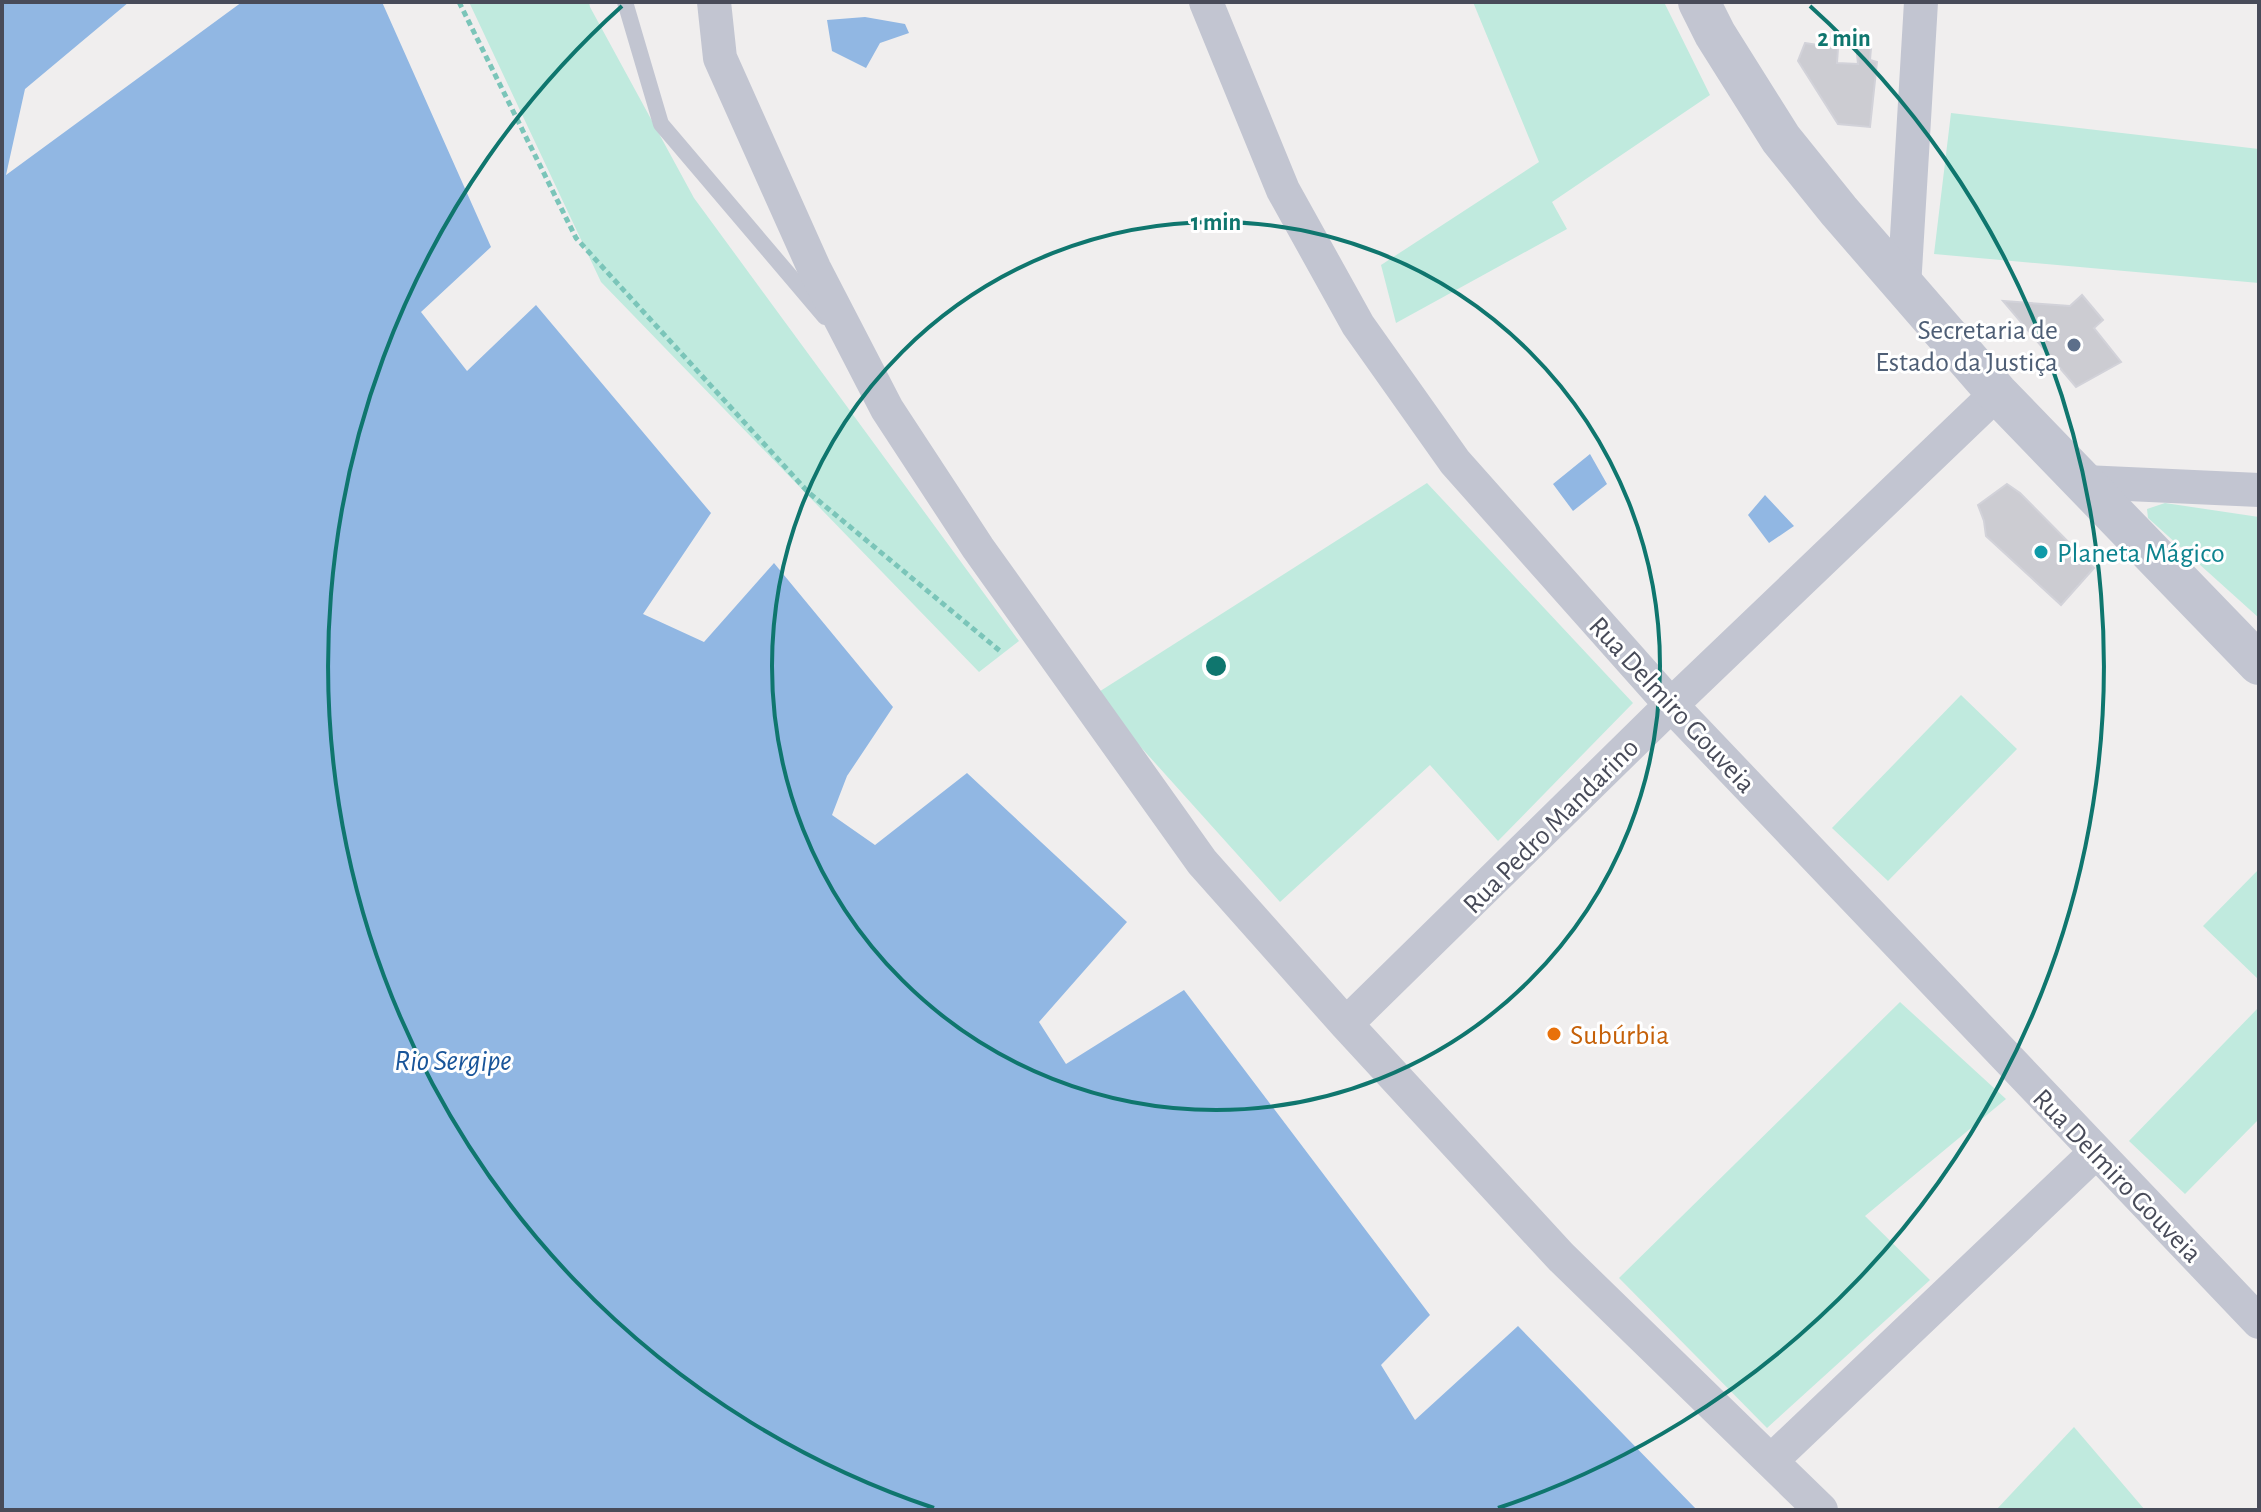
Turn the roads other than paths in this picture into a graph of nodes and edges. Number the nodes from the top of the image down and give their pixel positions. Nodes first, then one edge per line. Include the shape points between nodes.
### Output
1 (625, 2) edge
2 (714, 2) edge
3 (1206, 2) edge
4 (1699, 2) edge
5 (1921, 2) edge
6 (1904, 287) junction
7 (862, 361) junction
8 (1997, 393) junction
9 (2084, 482) junction
10 (2259, 490) edge
11 (2259, 664) edge
12 (1671, 705) junction
13 (1346, 1024) junction
14 (2096, 1152) junction
15 (2259, 1322) edge
16 (1771, 1461) junction
17 (1821, 1510) edge

1 - 7 lane via 661,124
2 - 7 street via 720,58
3 - 12 street, Rua Delmiro Gouveia via 1283,190 1358,325 1455,462
4 - 6 street via 1781,139
5 - 6 street
6 - 8 street
7 - 13 street via 887,409 978,548 1202,862
8 - 9 street
8 - 12 street, Rua Pedro Mandarino
9 - 10 street
9 - 11 street
12 - 13 street, Rua Pedro Mandarino
12 - 14 street, Rua Delmiro Gouveia
13 - 16 street via 1561,1257
14 - 15 street, Rua Delmiro Gouveia
14 - 16 street
16 - 17 street

